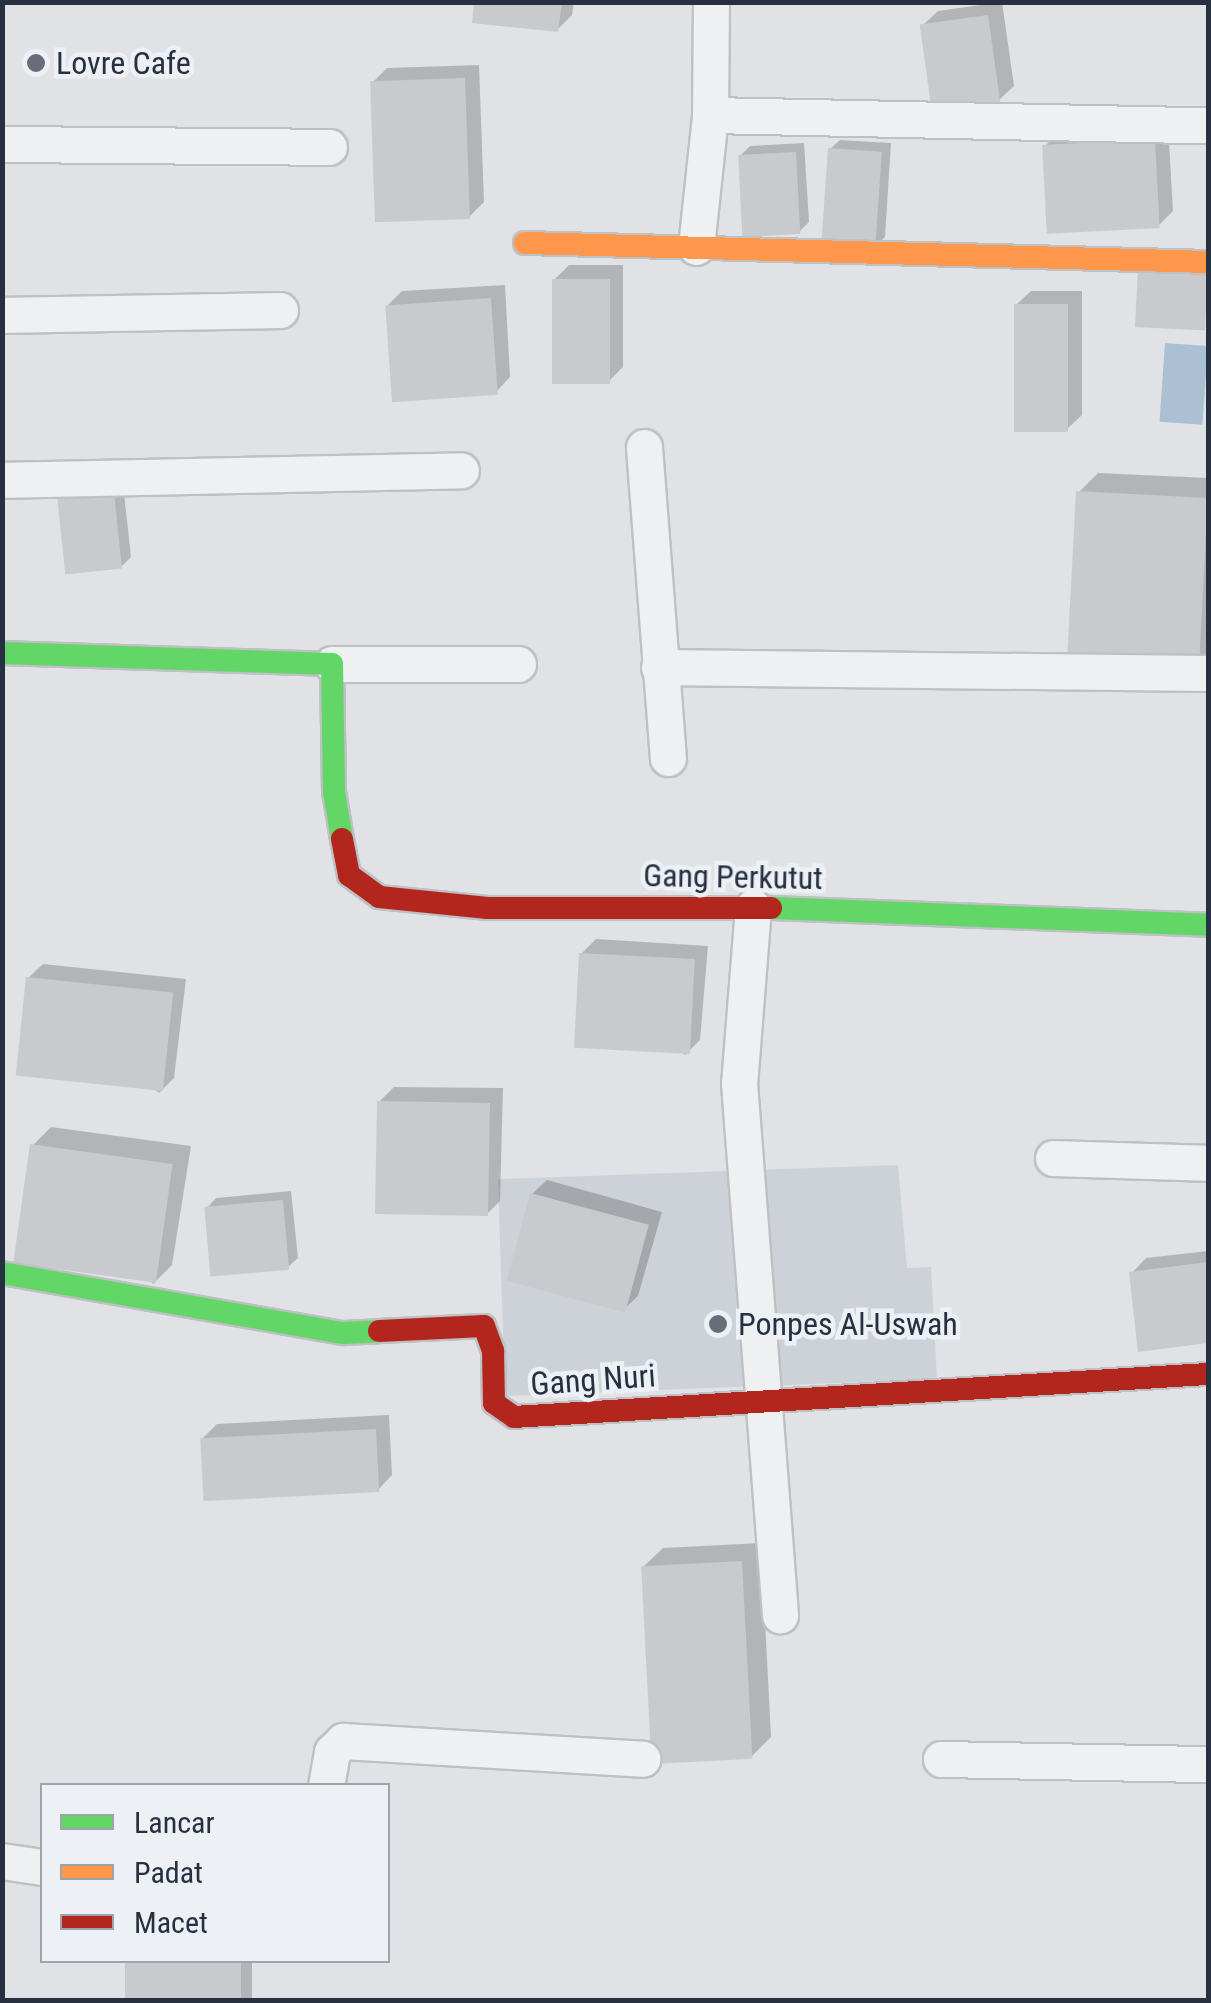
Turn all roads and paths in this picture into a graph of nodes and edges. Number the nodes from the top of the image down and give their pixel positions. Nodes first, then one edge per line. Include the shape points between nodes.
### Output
1 (711, 2) edge
2 (710, 115) junction
3 (1208, 124) edge
4 (2, 144) edge
5 (329, 147) dead end
6 (525, 243) dead end
7 (696, 247) junction
8 (1208, 262) edge
9 (280, 310) dead end
10 (2, 316) edge
11 (644, 447) dead end
12 (460, 470) dead end
13 (2, 480) edge
14 (2, 653) edge
15 (332, 664) junction
16 (518, 664) dead end
17 (660, 668) junction
18 (1208, 673) edge
19 (668, 758) dead end
20 (753, 907) junction
21 (1208, 926) edge
22 (1053, 1158) dead end
23 (1208, 1163) edge
24 (2, 1273) edge
25 (1208, 1374) edge
26 (766, 1401) junction
27 (780, 1615) dead end
28 (642, 1758) dead end
29 (941, 1759) dead end
30 (1208, 1764) edge
31 (327, 1783) edge
32 (2, 1861) edge
33 (40, 1867) edge

1 - 2 street
2 - 3 street
2 - 7 street
4 - 5 street
6 - 7 street
7 - 8 street
9 - 10 street
11 - 17 street
12 - 13 street
14 - 15 street
15 - 16 street
15 - 20 street, Gang Perkutut via 334,792 349,875 379,897 488,908
17 - 18 street
17 - 19 street
20 - 21 street, Gang Perkutut
20 - 26 street via 740,1083
22 - 23 street
24 - 26 street, Gang Nuri via 344,1332 484,1326 494,1351 497,1412 514,1418
25 - 26 street, Gang Nuri
26 - 27 street
28 - 31 street via 343,1741 332,1752
29 - 30 street
32 - 33 street

